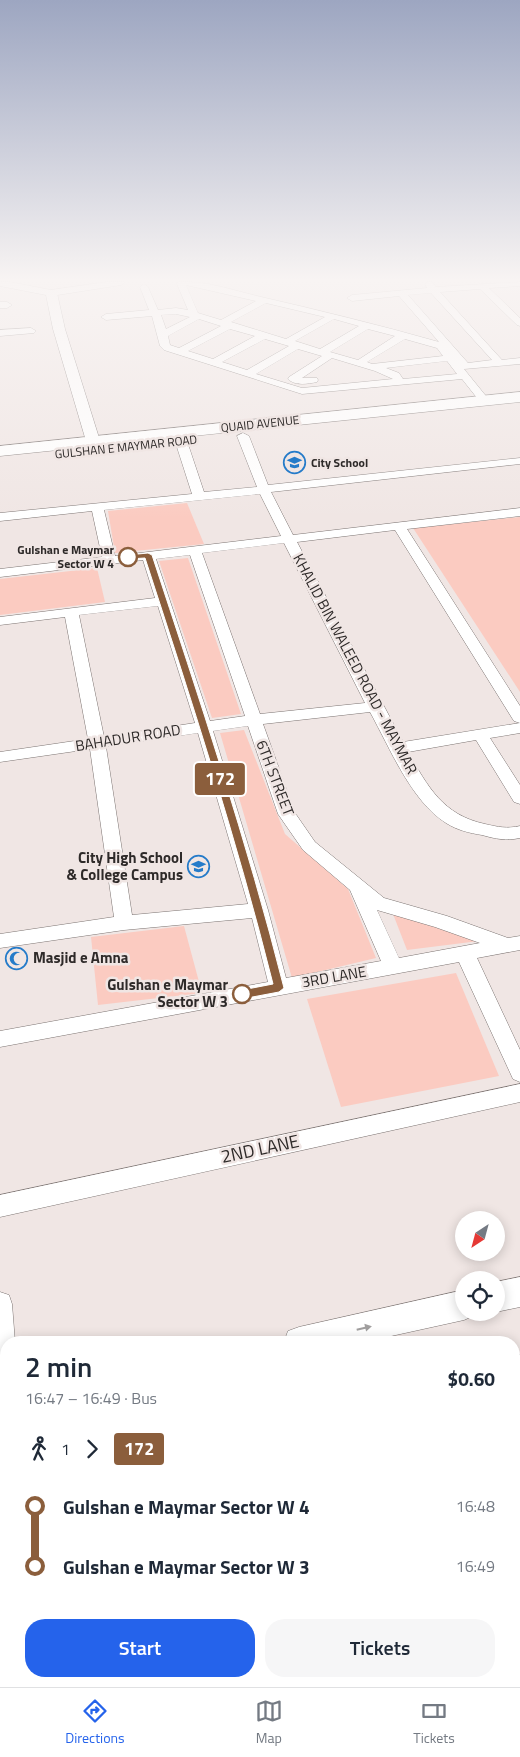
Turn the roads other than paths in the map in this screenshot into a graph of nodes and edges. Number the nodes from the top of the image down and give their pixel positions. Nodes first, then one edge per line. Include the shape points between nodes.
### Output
1 (69, 361) edge
2 (207, 361) edge
3 (218, 361) edge
4 (267, 361) edge
5 (317, 361) edge
6 (349, 361) edge
7 (370, 361) edge
8 (417, 361) edge
9 (452, 361) edge
10 (460, 361) edge
11 (498, 361) edge
12 (520, 361) edge
13 (214, 363) junction
14 (500, 363) junction
15 (364, 365) junction
16 (385, 371) junction
17 (248, 374) junction
18 (357, 374) dead end
19 (465, 376) junction
20 (339, 377) dead end
21 (400, 381) junction
22 (520, 397) edge
23 (485, 401) junction
24 (520, 408) edge
25 (243, 436) junction
26 (93, 441) junction
27 (181, 441) junction
28 (0, 451) edge
29 (0, 459) edge
30 (520, 461) edge
31 (264, 489) junction
32 (199, 495) junction
33 (97, 507) junction
34 (520, 512) edge
35 (0, 517) edge
36 (398, 525) junction
37 (290, 540) junction
38 (195, 551) junction
39 (148, 555) junction
40 (109, 559) junction
41 (0, 573) edge
42 (162, 601) junction
43 (71, 613) junction
44 (0, 621) edge
45 (375, 707) junction
46 (520, 718) edge
47 (253, 720) junction
48 (204, 727) junction
49 (520, 728) edge
50 (480, 734) junction
51 (97, 743) junction
52 (399, 748) junction
53 (0, 757) edge
54 (520, 798) edge
55 (520, 832) edge
56 (359, 888) junction
57 (259, 910) junction
58 (124, 923) junction
59 (0, 941) edge
60 (513, 944) edge
61 (465, 953) junction
62 (393, 966) junction
63 (279, 988) junction
64 (0, 1039) edge
65 (520, 1073) edge
66 (520, 1093) edge
67 (0, 1206) edge
68 (520, 1292) edge
69 (505, 1295) edge
70 (0, 1304) edge
71 (455, 1307) edge
72 (2, 1336) edge
73 (326, 1336) edge

1 - 26 street
2 - 13 street
3 - 13 street
4 - 17 street
5 - 20 street via 293,379
6 - 15 street
7 - 15 street
8 - 15 street
9 - 19 street
10 - 14 street via 465,366
11 - 14 street
12 - 14 street
13 - 17 street
15 - 16 street
16 - 18 street
16 - 21 street
17 - 21 street via 297,390
19 - 21 street
19 - 23 street
22 - 23 main road, QUAID AVENUE
23 - 26 main road, QUAID AVENUE
24 - 25 main road, GULSHAN E MAYMAR ROAD
25 - 27 main road, GULSHAN E MAYMAR ROAD
25 - 31 street, KHALID BIN WALEED ROAD - MAYMAR
26 - 28 main road, QUAID AVENUE
27 - 29 main road, GULSHAN E MAYMAR ROAD
27 - 32 street
30 - 31 street
31 - 32 street
31 - 37 street, KHALID BIN WALEED ROAD - MAYMAR
32 - 33 street
33 - 35 street
33 - 40 street
34 - 36 street
36 - 37 street
36 - 46 street
37 - 38 street
37 - 45 street, KHALID BIN WALEED ROAD - MAYMAR
38 - 39 street
38 - 47 street, 6TH STREET
39 - 40 street
39 - 42 street
40 - 41 street
42 - 43 street
42 - 48 street
43 - 44 street
43 - 51 street
45 - 47 street, BAHADUR ROAD
45 - 52 street, KHALID BIN WALEED ROAD - MAYMAR
47 - 48 street, BAHADUR ROAD
47 - 56 street, 6TH STREET via 288,814 309,846
48 - 51 street, BAHADUR ROAD
48 - 57 street
49 - 50 street
50 - 52 street
50 - 54 street
51 - 53 street, BAHADUR ROAD
51 - 58 street
52 - 55 street, KHALID BIN WALEED ROAD - MAYMAR via 430,801 452,818 467,826 506,835
56 - 60 street, 6TH STREET via 378,903
56 - 62 street
57 - 58 street
57 - 63 street
58 - 59 street
60 - 61 street, 3RD LANE
61 - 62 street, 3RD LANE
61 - 65 street
62 - 63 street, 3RD LANE
63 - 64 street, 3RD LANE
66 - 67 street, 2ND LANE
68 - 69 street
70 - 72 street
73 -> 71 street

